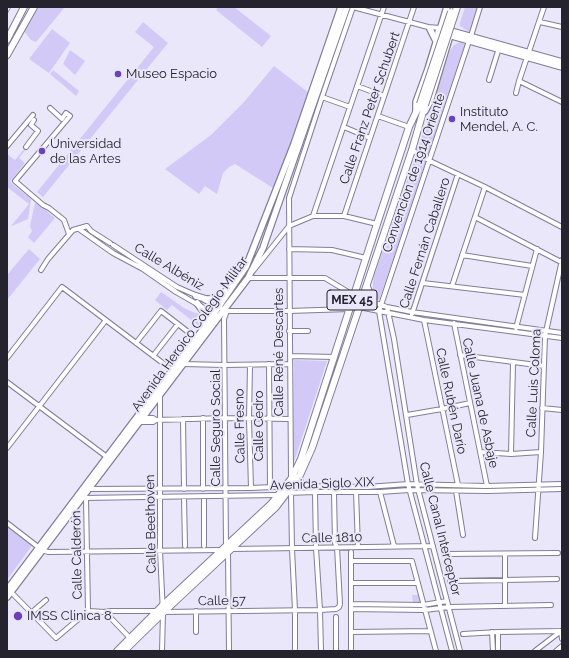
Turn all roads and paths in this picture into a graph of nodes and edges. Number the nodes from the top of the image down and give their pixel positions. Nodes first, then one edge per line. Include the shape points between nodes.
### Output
1 (24, 7) edge
2 (34, 7) edge
3 (341, 7) edge
4 (347, 7) edge
5 (353, 7) edge
6 (384, 7) edge
7 (414, 7) edge
8 (447, 7) edge
9 (453, 7) edge
10 (458, 7) edge
11 (480, 7) edge
12 (544, 7) edge
13 (381, 14) junction
14 (410, 21) junction
15 (540, 22) junction
16 (562, 27) edge
17 (429, 28) junction
18 (439, 30) junction
19 (451, 33) junction
20 (462, 39) junction
21 (470, 39) junction
22 (7, 40) edge
23 (436, 41) junction
24 (448, 46) junction
25 (499, 46) junction
26 (7, 55) edge
27 (528, 55) junction
28 (562, 62) edge
29 (562, 66) edge
30 (490, 80) dead end
31 (519, 81) junction
32 (357, 86) junction
33 (516, 93) dead end
34 (384, 96) junction
35 (322, 97) junction
36 (562, 102) edge
37 (422, 105) junction
38 (350, 107) junction
39 (50, 108) dead end
40 (416, 112) junction
41 (423, 114) junction
42 (33, 115) dead end
43 (378, 116) junction
44 (34, 120) dead end
45 (344, 127) junction
46 (409, 127) junction
47 (370, 138) junction
48 (7, 146) edge
49 (26, 147) dead end
50 (412, 150) junction
51 (430, 161) junction
52 (458, 174) junction
53 (485, 187) junction
54 (313, 216) junction
55 (344, 216) junction
56 (475, 217) junction
57 (377, 224) junction
58 (289, 226) junction
59 (562, 227) edge
60 (79, 229) junction
61 (94, 232) junction
62 (69, 234) junction
63 (90, 237) junction
64 (117, 247) junction
65 (289, 249) junction
66 (537, 250) junction
67 (114, 253) junction
68 (462, 255) junction
69 (366, 258) junction
70 (562, 261) edge
71 (532, 266) junction
72 (41, 270) dead end
73 (248, 278) junction
74 (289, 278) junction
75 (237, 282) junction
76 (423, 283) junction
77 (367, 284) junction
78 (452, 286) junction
79 (354, 295) junction
80 (525, 295) junction
81 (196, 296) junction
82 (362, 298) junction
83 (374, 302) junction
84 (197, 303) junction
85 (380, 305) junction
86 (359, 307) junction
87 (387, 307) junction
88 (223, 309) junction
89 (349, 309) junction
90 (289, 311) junction
91 (379, 311) junction
92 (412, 312) junction
93 (389, 313) junction
94 (216, 315) junction
95 (412, 318) junction
96 (454, 318) junction
97 (106, 320) junction
98 (424, 320) junction
99 (178, 324) junction
100 (453, 324) junction
101 (517, 326) junction
102 (204, 328) junction
103 (382, 328) junction
104 (392, 328) junction
105 (289, 331) junction
106 (308, 331) dead end
107 (546, 331) junction
108 (515, 332) junction
109 (562, 333) edge
110 (545, 336) junction
111 (196, 338) junction
112 (562, 338) edge
113 (394, 339) junction
114 (384, 340) junction
115 (136, 343) junction
116 (460, 355) junction
117 (153, 356) junction
118 (290, 356) junction
119 (335, 357) junction
120 (7, 358) edge
121 (513, 362) junction
122 (184, 364) junction
123 (250, 364) junction
124 (269, 364) junction
125 (289, 364) junction
126 (225, 365) junction
127 (544, 366) junction
128 (172, 370) junction
129 (7, 382) edge
130 (160, 396) junction
131 (470, 403) junction
132 (38, 406) junction
133 (542, 408) junction
134 (442, 409) junction
135 (562, 410) edge
136 (406, 415) junction
137 (203, 418) junction
138 (226, 418) junction
139 (183, 419) junction
140 (249, 419) junction
141 (268, 419) junction
142 (290, 419) junction
143 (138, 420) junction
144 (158, 420) junction
145 (7, 448) edge
146 (481, 452) junction
147 (541, 452) junction
148 (511, 454) junction
149 (107, 457) junction
150 (298, 478) junction
151 (291, 479) junction
152 (408, 484) junction
153 (562, 484) edge
154 (416, 485) junction
155 (458, 485) junction
156 (285, 486) junction
157 (306, 486) junction
158 (486, 486) junction
159 (538, 487) junction
160 (226, 488) junction
161 (251, 488) junction
162 (270, 488) junction
163 (160, 489) junction
164 (184, 489) junction
165 (203, 489) junction
166 (562, 489) edge
167 (89, 490) junction
168 (290, 490) junction
169 (409, 490) junction
170 (418, 491) junction
171 (456, 491) junction
172 (488, 491) junction
173 (315, 492) junction
174 (334, 492) junction
175 (356, 492) junction
176 (380, 492) junction
177 (226, 496) junction
178 (279, 496) junction
179 (161, 497) junction
180 (184, 497) junction
181 (204, 497) junction
182 (84, 498) junction
183 (7, 523) edge
184 (463, 536) dead end
185 (535, 538) dead end
186 (185, 546) dead end
187 (204, 546) dead end
188 (394, 546) junction
189 (433, 546) junction
190 (337, 547) junction
191 (358, 547) junction
192 (424, 547) junction
193 (316, 548) junction
194 (40, 549) junction
195 (227, 549) junction
196 (292, 549) junction
197 (160, 551) junction
198 (86, 552) junction
199 (351, 552) dead end
200 (444, 554) dead end
201 (505, 554) junction
202 (558, 554) dead end
203 (352, 560) junction
204 (557, 579) dead end
205 (506, 580) junction
206 (450, 581) dead end
207 (351, 583) junction
208 (418, 583) junction
209 (9, 591) edge
210 (7, 598) edge
211 (46, 600) dead end
212 (447, 601) junction
213 (439, 603) junction
214 (424, 605) junction
215 (505, 605) junction
216 (552, 605) dead end
217 (352, 607) junction
218 (449, 607) junction
219 (440, 608) junction
220 (161, 610) junction
221 (295, 610) junction
222 (320, 610) junction
223 (425, 610) junction
224 (88, 611) junction
225 (196, 611) junction
226 (228, 611) junction
227 (105, 612) junction
228 (31, 613) junction
229 (336, 617) dead end
230 (430, 631) junction
231 (561, 631) edge
232 (196, 632) dead end
233 (351, 632) junction
234 (492, 632) junction
235 (498, 632) junction
236 (464, 634) dead end
237 (130, 638) junction
238 (562, 639) edge
239 (562, 646) edge
240 (125, 649) edge
241 (116, 651) edge
242 (162, 651) edge
243 (229, 651) edge
244 (295, 651) edge
245 (321, 651) edge
246 (336, 651) edge
247 (351, 651) edge
248 (436, 651) edge
249 (452, 651) edge
250 (460, 651) edge
251 (493, 651) edge
252 (498, 651) edge
253 (535, 651) edge
254 (556, 651) edge

1 - 22 main road
2 - 26 main road
3 - 75 street, Avenida Heroico Colegio Militar via 294,144 249,260
4 - 73 street, Avenida Heroico Colegio Militar via 263,248
5 - 13 street
5 - 35 street
6 - 13 street
7 - 14 street, Calle Franz Peter Schubert
8 - 18 street
9 - 37 main road, MEX 45, bridge
10 - 19 street
10 - 37 main road, MEX 45, bridge
11 - 21 street, Convencion de 1914 Oriente
12 - 15 street
13 - 14 street
13 - 32 street
14 - 17 street
14 - 34 street, Calle Franz Peter Schubert
15 - 16 street
15 - 27 street
17 - 18 street
17 - 23 street
18 - 19 street
18 - 23 street
19 - 20 street
19 - 21 street
19 - 24 street
20 - 21 street
20 - 24 street
21 - 25 street
21 - 51 street, Convencion de 1914 Oriente
23 - 40 street via 416,102
24 - 41 street via 430,102
25 - 27 street
25 - 30 street
27 - 28 street
27 - 29 street
27 - 31 street
31 - 33 street
31 - 36 street
32 - 34 street
32 - 38 street
34 - 43 street, Calle Franz Peter Schubert
35 - 38 street
35 - 58 street via 289,198
37 - 40 main road, MEX 45
37 - 41 main road, MEX 45
38 - 45 street
39 - 62 street via 62,119 66,113 70,116 15,181 43,206 64,220
40 - 46 main road, MEX 45
41 - 50 main road, MEX 45
42 - 48 street
43 - 46 street
43 - 47 street, Calle Franz Peter Schubert
44 - 49 street via 30,125 38,131
45 - 47 street
45 - 54 street
46 - 57 main road, MEX 45
47 - 55 street, Calle Franz Peter Schubert
50 - 51 street
50 - 77 main road, MEX 45
51 - 52 street
51 - 85 street, Convencion de 1914 Oriente
52 - 53 street
52 - 76 street, Calle Fernán Caballero
53 - 56 street
53 - 59 street
54 - 55 street
54 - 58 street
55 - 57 street
56 - 66 street
56 - 68 street
57 - 69 main road, MEX 45
58 - 65 street, Calle René Descartes
58 - 73 street
60 - 61 street, Calle Albéniz via 86,226
60 - 62 street
60 - 63 street, Calle Albéniz
61 - 63 street
61 - 64 street, Calle Albéniz
62 - 72 street
63 - 67 street, Calle Albéniz
64 - 67 street
64 - 81 street, Calle Albéniz via 177,287
65 - 69 street via 332,250
65 - 74 street, Calle René Descartes
66 - 70 street
66 - 71 street
67 - 84 street, Calle Albéniz
68 - 71 street
68 - 78 street
69 - 79 main road, MEX 45
70 - 107 street, Calle Luis Coloma
71 - 80 street
73 - 74 street
73 - 88 street, Avenida Heroico Colegio Militar
74 - 79 street via 324,278
74 - 90 street, Calle René Descartes
75 - 81 street via 214,299
75 - 88 street, Avenida Heroico Colegio Militar
76 - 78 street
76 - 92 street, Calle Fernán Caballero
77 - 82 main road, MEX 45
77 - 83 street
78 - 80 street
79 - 82 street
79 - 89 main road, MEX 45
80 - 101 street
81 - 88 street, Calle Albéniz
82 - 83 street
82 - 86 main road, MEX 45
83 - 85 street
84 - 94 street, Calle Albéniz
84 - 102 street via 205,316
85 - 87 street
85 - 91 street, Convencion de 1914 Oriente
86 - 89 street, Calle Albéniz
86 - 91 street
86 - 150 main road, MEX 45 via 312,448
87 - 92 street
87 - 93 street, Calle Canal Interceptor
88 - 90 street, Calle Albéniz
88 - 94 street, Avenida Heroico Colegio Militar
88 - 126 street, Calle Seguro Social
89 - 90 street, Calle Albéniz
89 - 119 main road, MEX 45
90 - 105 street, Calle René Descartes
91 - 93 street
91 - 103 street, Calle Canal Interceptor
92 - 95 street, Calle Fernán Caballero
92 - 96 street
93 - 95 street
93 - 104 street, Calle Canal Interceptor
94 - 102 street, Avenida Heroico Colegio Militar
94 - 122 street, Avenida Heroico Colegio Militar
95 - 98 street
96 - 100 street, Calle Juana de Asbaje
96 - 101 street
97 - 115 street
97 - 120 street via 62,287
97 - 132 street
98 - 100 street
98 - 134 street, Calle Rubén Darío
99 - 111 street
99 - 115 street via 161,311
99 - 117 street
100 - 108 street
100 - 116 street, Calle Juana de Asbaje
101 - 107 street
101 - 108 street
102 - 111 street, Avenida Heroico Colegio Militar
103 - 104 street
103 - 114 street, Calle Canal Interceptor
104 - 113 street, Calle Canal Interceptor
105 - 106 street
105 - 118 street, Calle René Descartes
107 - 109 street
107 - 110 street, Calle Luis Coloma
108 - 110 street
110 - 112 street
110 - 127 street, Calle Luis Coloma
111 - 128 street, Avenida Heroico Colegio Militar
113 - 114 street
113 - 136 street, Calle Canal Interceptor
114 - 152 street, Calle Canal Interceptor
115 - 117 street
116 - 121 street
116 - 131 street, Calle Juana de Asbaje
117 - 128 street
118 - 119 street
118 - 125 street, Calle René Descartes
119 - 151 main road, MEX 45 via 301,459
121 - 127 street
121 - 148 street
122 - 126 street
122 - 130 street, Avenida Heroico Colegio Militar
123 - 124 street
123 - 126 street
123 - 140 street, Calle Fresno
124 - 125 street
124 - 141 street, Calle Cedro
125 - 142 street, Calle René Descartes
126 - 138 street, Calle Seguro Social
127 - 133 street, Calle Luis Coloma
128 - 143 street, Avenida Heroico Colegio Militar
129 - 132 street
130 - 143 street, Avenida Heroico Colegio Militar
130 - 144 street, Calle Beethoven
131 - 134 street
131 - 146 street, Calle Juana de Asbaje
132 - 145 street
132 - 149 street
133 - 135 street
133 - 147 street, Calle Luis Coloma
134 - 136 street
134 - 155 street, Calle Rubén Darío
136 - 154 street, Calle Canal Interceptor
137 - 138 street
137 - 139 street
137 - 165 street
138 - 140 street
138 - 160 street, Calle Seguro Social
139 - 144 street
139 - 164 street
140 - 141 street
140 - 161 street, Calle Fresno
141 - 142 street
141 - 162 street, Calle Cedro
142 - 151 street, Calle René Descartes
143 - 144 street
143 - 149 street, Avenida Heroico Colegio Militar
143 - 167 street, Avenida Heroico Colegio Militar
144 - 163 street, Calle Beethoven
146 - 148 street
146 - 158 street, Calle Juana de Asbaje
147 - 148 street
147 - 159 street, Calle Luis Coloma
149 - 194 street, Avenida Heroico Colegio Militar
150 - 157 main road
150 - 168 main road, MEX 45
151 - 156 main road, MEX 45
152 - 154 street, Avenida Siglo XIX
152 - 157 street, Avenida Siglo XIX via 367,487
152 - 169 street, Calle Canal Interceptor
153 - 159 street, Avenida Siglo XIX
154 - 155 street, Avenida Siglo XIX
154 - 170 street, Calle Canal Interceptor
155 - 158 street, Avenida Siglo XIX
156 - 162 street, Avenida Siglo XIX
156 - 168 street, Avenida Siglo XIX
156 - 178 main road, MEX 45
157 - 168 street, Avenida Siglo XIX
158 - 159 street, Avenida Siglo XIX
158 - 172 street, Calle Juana de Asbaje
159 - 166 street, Avenida Siglo XIX
159 - 172 street, Avenida Siglo XIX
159 - 185 street, Calle Luis Coloma
160 - 161 street, Avenida Siglo XIX
160 - 165 street, Avenida Siglo XIX
160 - 177 street, Calle Seguro Social
161 - 162 street, Avenida Siglo XIX
163 - 164 street, Avenida Siglo XIX
163 - 167 street, Avenida Siglo XIX
163 - 179 street, Calle Beethoven
164 - 165 street, Avenida Siglo XIX
167 - 182 street, Avenida Heroico Colegio Militar
168 - 173 street, Avenida Siglo XIX
168 - 178 street, Avenida Siglo XIX
168 - 195 main road, MEX 45 via 276,507
168 - 196 street
169 - 170 street, Avenida Siglo XIX
169 - 176 street, Avenida Siglo XIX
169 - 192 street, Calle Canal Interceptor
170 - 171 street, Avenida Siglo XIX
170 - 189 street, Calle Canal Interceptor
171 - 172 street, Avenida Siglo XIX
171 - 184 street
173 - 174 street, Avenida Siglo XIX
173 - 193 street
174 - 175 street, Avenida Siglo XIX
174 - 190 street
175 - 176 street, Avenida Siglo XIX
175 - 191 street
176 - 188 street
177 - 178 street, Avenida Siglo XIX
177 - 181 street, Avenida Siglo XIX
177 - 195 street, Calle Seguro Social
178 - 195 main road, MEX 45
179 - 180 street, Avenida Siglo XIX
179 - 182 street, Avenida Siglo XIX
179 - 197 street, Calle Beethoven
180 - 181 street, Avenida Siglo XIX
180 - 186 street
181 - 187 street
182 - 194 street, Avenida Heroico Colegio Militar
182 - 198 street, Calle Calderón
183 - 194 street
188 - 191 street, Calle 1810
188 - 192 street, Calle 1810
189 - 192 street, Calle 1810
189 - 212 street, Calle Canal Interceptor
190 - 191 street, Calle 1810
190 - 193 street, Calle 1810
190 - 222 street, Calle 57 via 340,604 336,609
192 - 213 street, Calle Canal Interceptor
193 - 196 street, Calle 1810
193 - 222 street
194 - 198 street, Calle 1810 via 48,552
194 - 209 street, Avenida Heroico Colegio Militar
195 - 196 street, Calle 1810
195 - 197 street, Calle 1810
195 - 220 main road, MEX 45
195 - 226 street, Calle Seguro Social
196 - 221 street
197 - 198 street, Calle 1810
197 - 220 street, Calle Beethoven
198 - 224 street, Calle Calderón
199 - 203 street
200 - 201 street
201 - 202 street
201 - 205 street
203 - 207 street
203 - 208 street via 412,561
204 - 205 street
205 - 206 street
205 - 215 street
207 - 208 street
207 - 217 street
208 - 214 street
209 - 210 street, Avenida Heroico Colegio Militar
209 - 228 street
211 - 228 street
212 - 213 street
212 - 218 street, Calle Canal Interceptor
213 - 214 street
213 - 219 street, Calle Canal Interceptor
214 - 217 street
214 - 223 street
215 - 216 street
215 - 218 street
217 - 223 street
217 - 233 street
218 - 219 street
218 - 250 street, Calle Canal Interceptor
219 - 223 street
219 - 249 street, Calle Canal Interceptor
220 - 225 street, Calle 57
220 - 227 street, Calle 57
220 - 237 main road, MEX 45
220 - 240 main road, MEX 45
220 - 242 street, Calle Beethoven
221 - 222 street, Calle 57
221 - 226 street, Calle 57
221 - 244 street
222 - 245 street
223 - 230 street
224 - 227 street, Calle 57
224 - 228 street via 56,638
225 - 226 street, Calle 57
225 - 232 street
226 - 243 street, Calle Seguro Social
227 - 237 street
229 - 246 street
230 - 233 street
230 - 248 street
231 - 235 street
231 - 238 street
231 - 253 street
233 - 247 street
234 - 235 street
234 - 236 street
234 - 251 street
235 - 252 street
237 - 240 main road, MEX 45
239 - 254 street
240 - 241 main road, MEX 45

